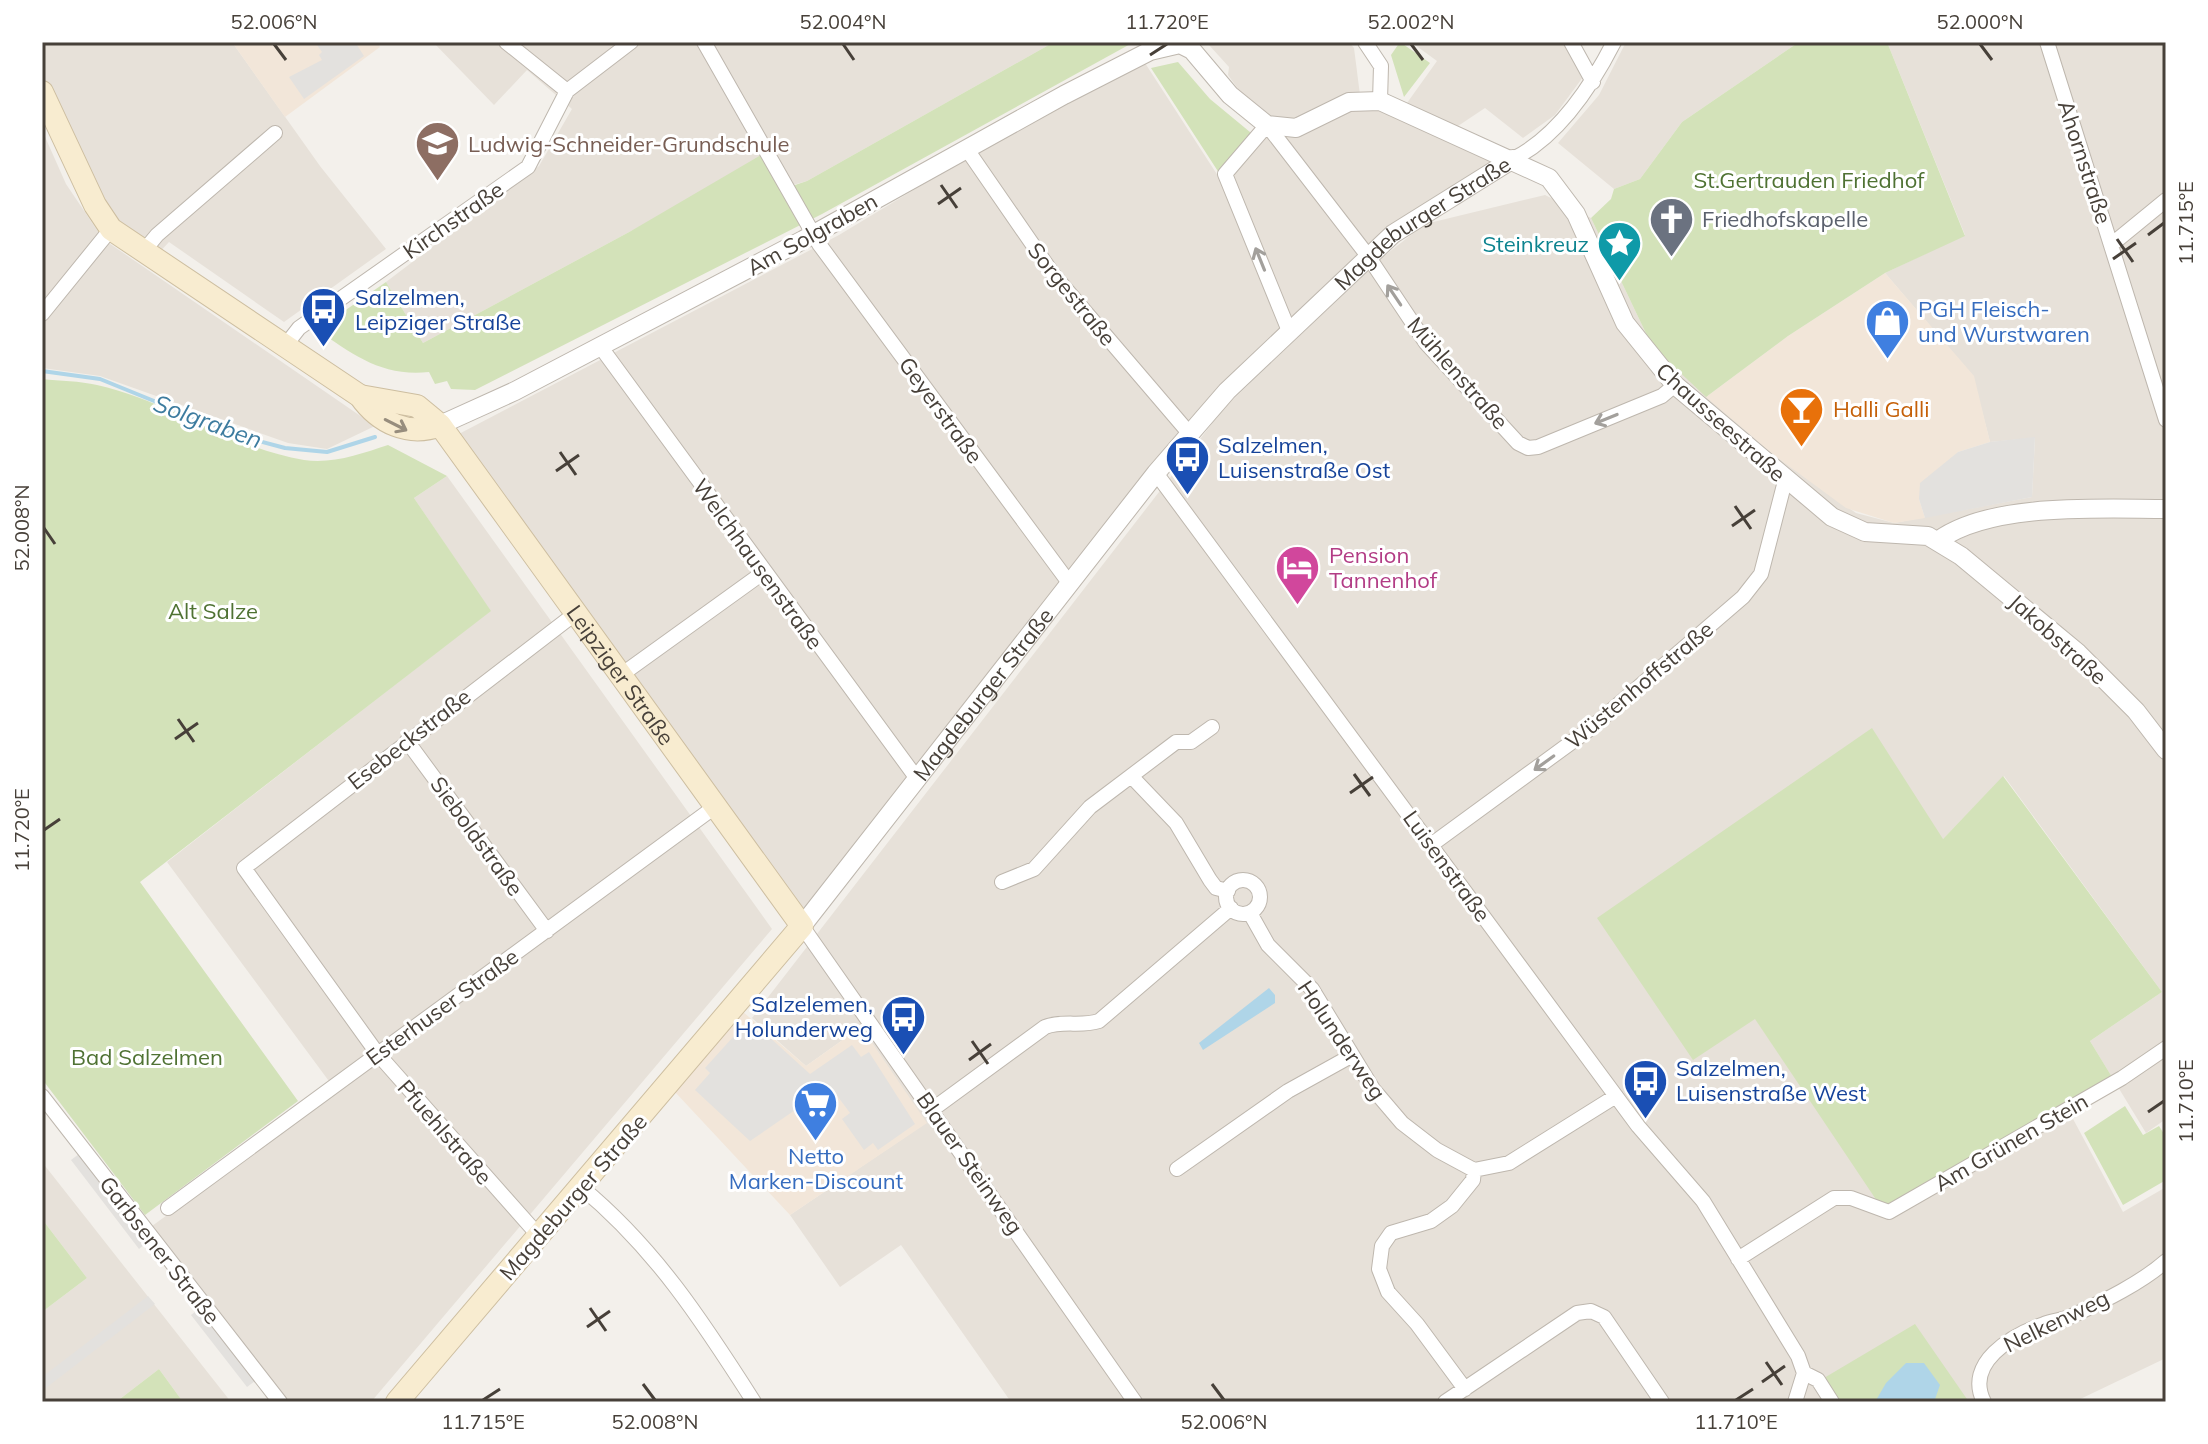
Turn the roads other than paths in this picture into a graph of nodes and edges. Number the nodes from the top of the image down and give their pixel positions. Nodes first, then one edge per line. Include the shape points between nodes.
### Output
1 (506, 42) edge
2 (631, 42) edge
3 (704, 42) edge
4 (1365, 42) edge
5 (1571, 42) edge
6 (1614, 42) edge
7 (2047, 42) edge
8 (1181, 43) edge
9 (1593, 82) junction
10 (567, 91) junction
11 (42, 92) edge
12 (1380, 101) junction
13 (1267, 125) junction
14 (275, 133) dead end
15 (966, 148) junction
16 (1513, 159) junction
17 (2166, 200) edge
18 (111, 229) junction
19 (814, 234) junction
20 (2111, 245) junction
21 (143, 252) junction
22 (1368, 256) junction
23 (42, 314) edge
24 (1289, 331) junction
25 (285, 346) junction
26 (600, 346) junction
27 (1675, 385) junction
28 (2166, 420) edge
29 (440, 425) junction
30 (1189, 433) junction
31 (1156, 473) junction
32 (1785, 481) junction
33 (2166, 509) edge
34 (1939, 540) junction
35 (764, 572) junction
36 (1070, 584) junction
37 (576, 613) junction
38 (621, 675) junction
39 (1212, 727) dead end
40 (407, 741) junction
41 (2166, 750) edge
42 (1132, 777) junction
43 (918, 780) junction
44 (716, 806) junction
45 (1431, 845) junction
46 (244, 868) joint
47 (1002, 882) dead end
48 (1228, 891) junction
49 (1231, 908) junction
50 (1250, 913) junction
51 (802, 926) junction
52 (547, 931) junction
53 (2166, 1048) edge
54 (377, 1053) junction
55 (1351, 1056) junction
56 (42, 1096) edge
57 (1616, 1096) junction
58 (933, 1109) junction
59 (1177, 1169) dead end
60 (1474, 1170) junction
61 (581, 1187) junction
62 (168, 1208) dead end
63 (539, 1236) junction
64 (1738, 1259) junction
65 (2166, 1261) edge
66 (1804, 1373) junction
67 (1465, 1389) junction
68 (280, 1402) edge
69 (397, 1402) edge
70 (754, 1402) edge
71 (1135, 1402) edge
72 (1445, 1402) edge
73 (1662, 1402) edge
74 (1795, 1402) edge
75 (1832, 1402) edge
76 (1984, 1402) edge

1 - 10 street
2 - 10 street, Kirchstraße
3 - 19 street, Geyerstraße
4 - 12 street via 1381,66
5 - 9 street
6 - 9 street, Magdeburger Straße
7 - 20 street, Ahornstraße
8 - 13 street
8 - 15 street, Am Solgraben via 1139,57
9 - 16 street, Magdeburger Straße via 1533,149
10 - 25 street, Kirchstraße via 528,167 299,328
11 - 18 main road, Leipziger Straße
12 - 13 street via 1349,102 1296,128
12 - 16 street, Chausseestraße
13 - 22 street, Mühlenstraße
24 -> 13 street via 1225,174
14 - 21 street
15 - 19 street, Am Solgraben
15 - 30 street, Sorgestraße via 1053,274
16 - 22 street, Magdeburger Straße via 1408,222
16 - 27 street, Chausseestraße via 1549,178 1564,194 1625,323
17 - 20 street
18 - 21 main road, Leipziger Straße
18 - 23 street
19 - 26 street, Am Solgraben
19 - 36 street, Geyerstraße
20 - 28 street, Ahornstraße
21 - 25 main road, Leipziger Straße
22 - 24 street, Magdeburger Straße
27 -> 22 street, Mühlenstraße via 1662,396 1528,448 1426,343
24 - 30 street, Magdeburger Straße
25 - 29 main road, Leipziger Straße via 360,396 417,406
26 - 29 street, Am Solgraben
26 - 35 street, Welchhausenstraße
27 - 32 street, Chausseestraße
29 - 37 main road, Leipziger Straße
30 - 31 street, Magdeburger Straße
31 - 36 street, Magdeburger Straße
31 - 45 street, Luisenstraße
32 - 34 street, Chausseestraße via 1848,526
32 -> 45 street, Wüstenhoffstraße via 1761,574 1721,617 1606,715
33 - 34 street, Chausseestraße via 2027,513 1952,530
34 - 41 street, Jakobstraße via 2078,653
35 - 38 street
35 - 43 street, Welchhausenstraße
36 - 43 street, Magdeburger Straße
37 - 38 main road, Leipziger Straße
37 - 40 street, Esebeckstraße
38 - 44 main road, Leipziger Straße
39 - 42 street via 1191,742 1176,742
40 - 46 street, Esebeckstraße
40 - 52 street, Sieboldstraße
42 - 47 street via 1090,807 1034,869
42 - 48 street via 1176,823 1216,888
43 - 51 street, Magdeburger Straße
44 - 51 main road, Leipziger Straße
44 - 52 street, Esterhuser Straße
45 - 57 street, Luisenstraße
46 - 54 street, Pfuehlstraße
48 - 49 street
48 - 50 street, Holunderweg via 1239,881 1256,887 1259,900
49 - 50 street
49 - 58 street via 1099,1021 1045,1027
50 - 55 street, Holunderweg via 1268,945 1334,1020
51 - 58 street, Blauer Steinweg
51 - 61 main road, Magdeburger Straße
52 - 54 street, Esterhuser Straße
53 - 64 street, Am Grünen Stein via 1889,1212 1851,1198 1834,1198
54 - 62 street, Esterhuser Straße
54 - 63 street, Pfuehlstraße
55 - 59 street via 1288,1091
55 - 60 street, Holunderweg via 1402,1123
56 - 68 street, Garbsener Straße
57 - 60 street via 1509,1163
57 - 64 street, Luisenstraße via 1703,1201
58 - 71 street, Blauer Steinweg
60 - 67 street via 1473,1180 1452,1206 1431,1221 1391,1233 1382,1246 1379,1269 1388,1292
61 - 63 main road, Magdeburger Straße
61 - 70 street via 635,1234
63 - 69 main road, Magdeburger Straße
64 - 66 street, Luisenstraße
65 - 76 street, Nelkenweg via 2071,1317 2042,1324 1998,1349 1979,1377
66 - 74 street
66 - 75 street, Luisenstraße via 1818,1380
67 - 72 street
67 - 73 street via 1577,1313 1591,1311 1604,1317

